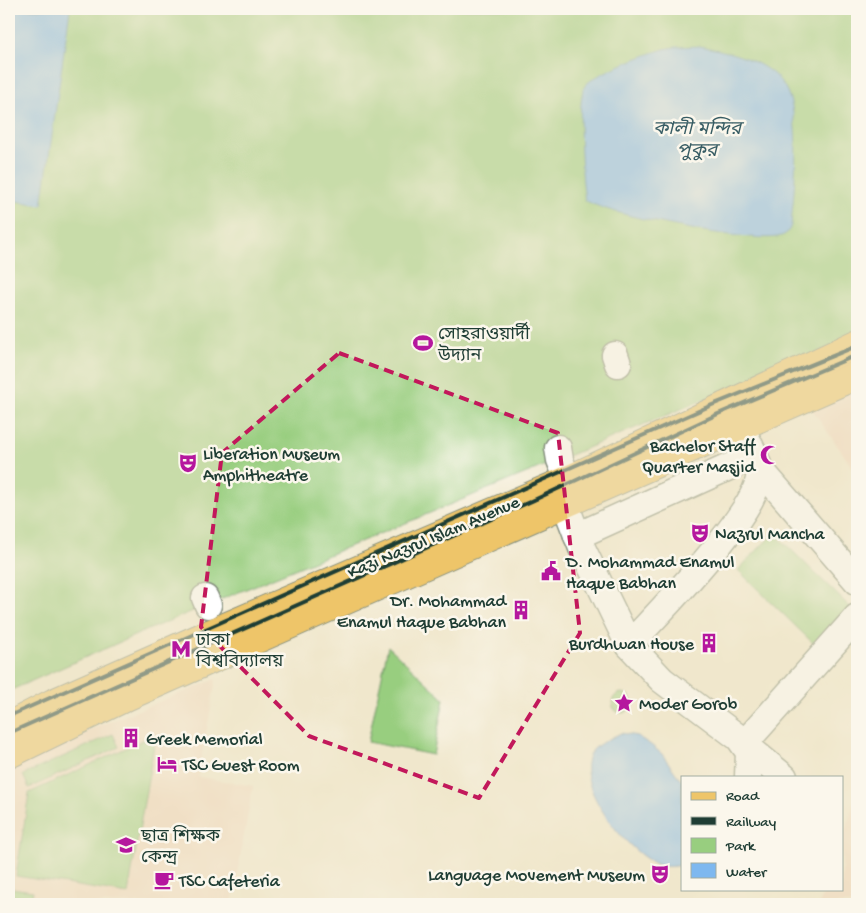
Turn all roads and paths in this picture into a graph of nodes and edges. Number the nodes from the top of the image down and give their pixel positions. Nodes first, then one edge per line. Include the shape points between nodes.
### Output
1 (857, 344) edge
2 (857, 375) edge
3 (735, 415) junction
4 (558, 448) dead end
5 (684, 452) junction
6 (756, 462) junction
7 (696, 482) junction
8 (570, 505) junction
9 (857, 581) edge
10 (857, 616) edge
11 (629, 646) junction
12 (9, 726) edge
13 (744, 744) junction
14 (9, 754) edge
15 (748, 776) edge
16 (783, 776) edge

1 - 3 main road, Kazi Nazrul Islam Avenue
2 - 3 main road, Kazi Nazrul Islam Avenue
3 - 5 main road, Kazi Nazrul Islam Avenue
3 - 6 lane
3 - 8 main road, Kazi Nazrul Islam Avenue
4 - 8 lane
5 - 7 lane
5 - 8 main road, Kazi Nazrul Islam Avenue
6 - 7 lane
6 - 9 lane
6 - 11 lane via 756,487 729,534
7 - 8 lane
8 - 11 lane
8 - 12 main road, Kazi Nazrul Islam Avenue via 218,630 53,703
8 - 14 main road, Kazi Nazrul Islam Avenue via 128,696
10 - 13 lane
11 - 13 lane via 662,680
13 - 15 lane via 749,752
13 - 16 lane

